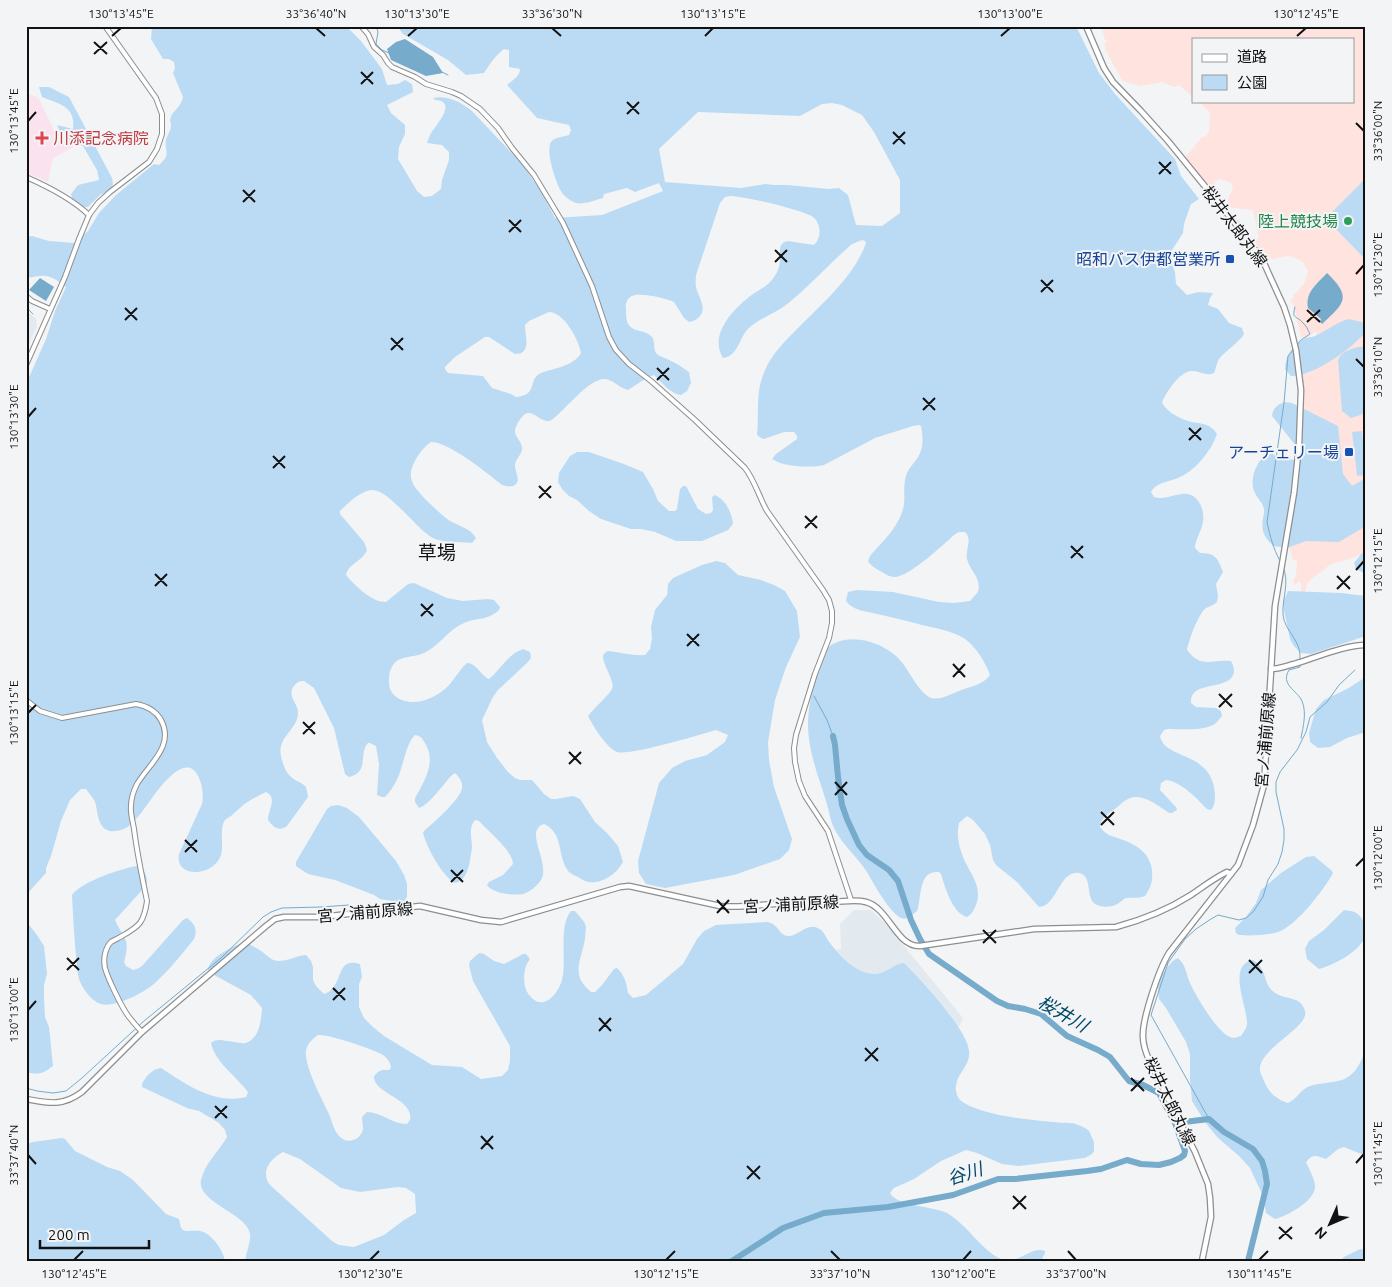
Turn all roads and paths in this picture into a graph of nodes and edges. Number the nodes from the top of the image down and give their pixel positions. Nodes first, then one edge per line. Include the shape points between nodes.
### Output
1 (105, 26) edge
2 (361, 26) edge
3 (1086, 26) edge
4 (26, 177) edge
5 (89, 215) junction
6 (26, 296) edge
7 (50, 309) junction
8 (26, 364) edge
9 (1366, 645) edge
10 (1271, 669) junction
11 (26, 700) edge
12 (1231, 874) junction
13 (851, 900) junction
14 (142, 1032) junction
15 (26, 1099) edge
16 (1202, 1261) edge

1 - 5 street via 156,98 162,114 162,134 158,149 149,162 110,192
2 - 13 street via 392,67 461,96 480,109 498,128 534,174 563,222 616,350 745,468 767,512 829,600 832,623 829,638 796,735 795,762 805,796 828,831
3 - 10 main road, 桜井太郎丸線 via 1113,82 1164,136 1263,261 1290,325 1301,390 1300,431 1294,493 1275,606
4 - 5 street via 64,196
5 - 7 street
6 - 7 street
7 - 8 street
9 - 10 main road, 宮ノ浦前原線
10 - 12 main road, 宮ノ浦前原線 via 1264,785 1242,857
11 - 14 street via 40,711 62,718 144,705 163,723 164,744 136,785 130,807 147,901 145,914 135,929 111,942 104,959 117,995 128,1016
12 - 13 main road, 宮ノ浦前原線 via 1222,874 1176,903 1116,927 1034,929 915,947 908,944 873,905
12 - 16 main road, 桜井太郎丸線 via 1166,958 1145,1019 1143,1039 1145,1052 1206,1176 1210,1224
13 - 14 main road, 宮ノ浦前原線 via 733,907 629,886 501,922 420,906 321,917 284,916 266,926
14 - 15 main road, 宮ノ浦前原線 via 74,1098 59,1102

